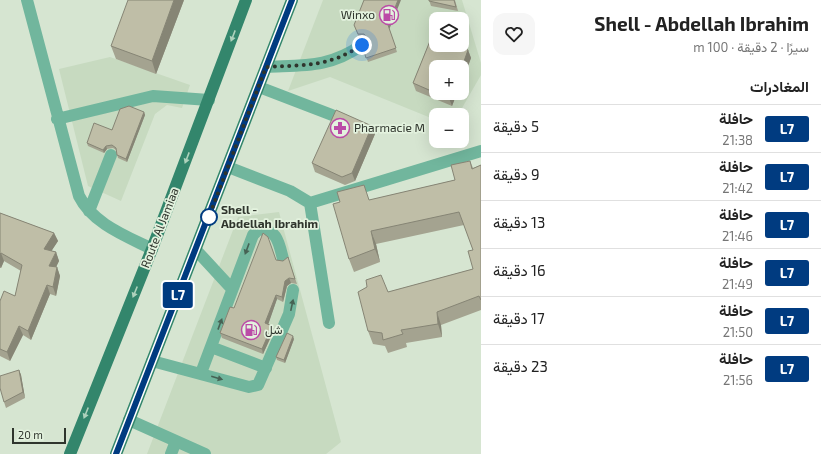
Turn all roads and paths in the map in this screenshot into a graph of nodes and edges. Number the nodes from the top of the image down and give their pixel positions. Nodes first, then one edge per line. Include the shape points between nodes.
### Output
1 (27, 0) edge
2 (246, 0) edge
3 (292, 0) edge
4 (362, 45) dead end
5 (266, 67) junction
6 (259, 87) junction
7 (209, 100) junction
8 (332, 115) edge
9 (57, 119) junction
10 (481, 150) edge
11 (111, 155) dead end
12 (228, 167) junction
13 (310, 203) junction
14 (89, 211) junction
15 (152, 249) junction
16 (196, 250) junction
17 (283, 259) edge
18 (232, 289) junction
19 (293, 290) dead end
20 (329, 323) dead end
21 (211, 347) junction
22 (152, 361) junction
23 (266, 368) junction
24 (201, 373) junction
25 (129, 420) junction
26 (176, 441) junction
27 (70, 454) edge
28 (116, 454) edge
29 (171, 454) edge
30 (205, 454) edge

1 - 9 street
2 -> 7 main road, Route Al Jamiaa
3 - 5 main road
4 - 5 street via 340,58 327,62
5 - 6 main road
6 - 8 street
6 - 12 main road
7 - 9 street via 159,96 130,105
7 -> 15 main road, Route Al Jamiaa
9 - 14 street via 79,196
10 - 13 street
11 - 14 street
12 - 13 street via 290,191
12 - 16 main road
13 - 20 street
14 - 15 street via 109,227
15 -> 27 main road, Route Al Jamiaa
16 - 18 street
16 - 22 main road
17 -> 18 street via 276,236 270,231 258,230 250,241
21 -> 18 street
23 -> 19 street via 289,314
21 - 23 street
21 - 24 street
22 - 24 street
22 - 25 main road
24 -> 23 street via 254,387 258,385
25 - 26 street
25 - 28 main road
26 - 29 street
26 - 30 street

